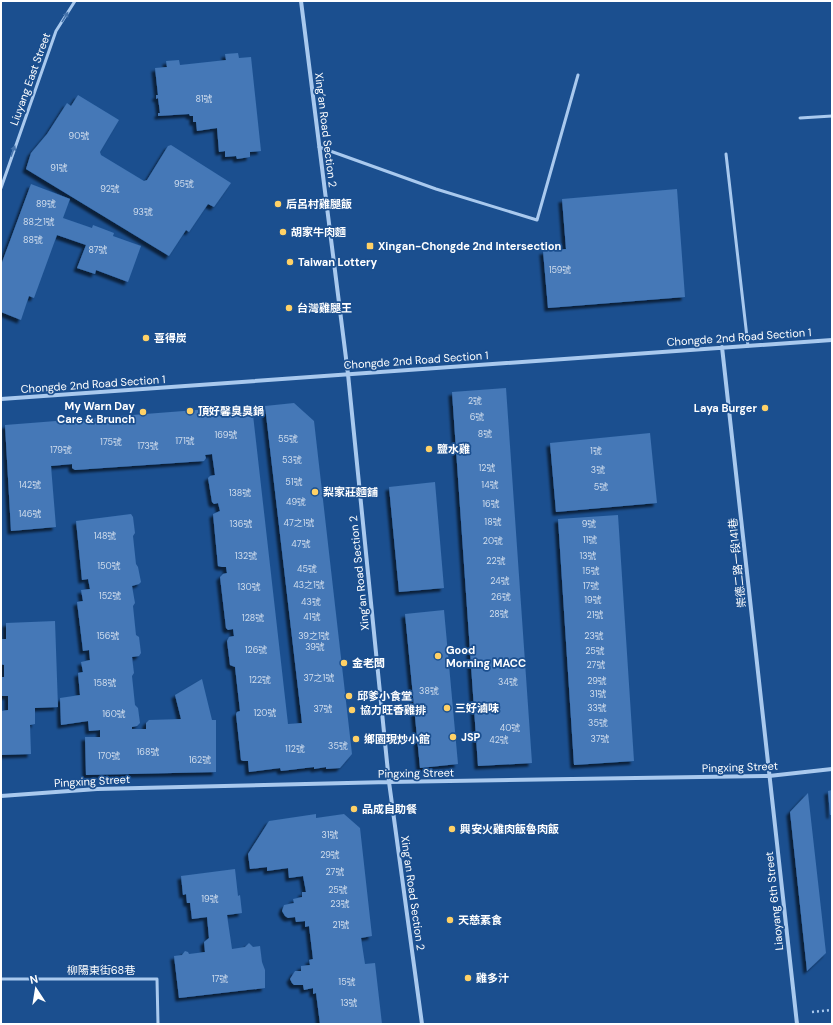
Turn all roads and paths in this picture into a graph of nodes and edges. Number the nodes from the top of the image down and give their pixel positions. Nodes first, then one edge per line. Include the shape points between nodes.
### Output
1 (75, 1) edge
2 (301, 1) edge
3 (578, 75) dead end
4 (832, 116) edge
5 (800, 118) dead end
6 (319, 148) junction
7 (726, 154) dead end
8 (1, 188) edge
9 (832, 340) edge
10 (748, 346) junction
11 (722, 347) junction
12 (348, 374) junction
13 (1, 399) edge
14 (832, 769) edge
15 (769, 776) junction
16 (389, 782) junction
17 (1, 796) edge
18 (1, 979) edge
19 (158, 1024) edge
20 (422, 1024) edge
21 (798, 1024) edge

8 -> 1 lane, Liuyang East Street via 56,32
2 - 6 street, Xing’an Road Section 2
3 - 6 lane via 537,220 436,189
4 - 5 lane
6 - 12 street, Xing’an Road Section 2
7 - 10 lane
9 - 10 street, Chongde 2nd Road Section 1
10 - 11 street, Chongde 2nd Road Section 1
11 - 12 street, Chongde 2nd Road Section 1
11 - 15 street, 崇德二路一段141巷
12 - 13 street, Chongde 2nd Road Section 1
12 - 16 street, Xing’an Road Section 2
14 - 15 street, Pingxing Street
15 - 16 street, Pingxing Street
15 - 21 street, Liaoyang 6th Street
16 - 17 street, Pingxing Street via 97,789
16 - 20 street, Xing’an Road Section 2
18 - 19 lane, 柳陽東街68巷 via 156,979

